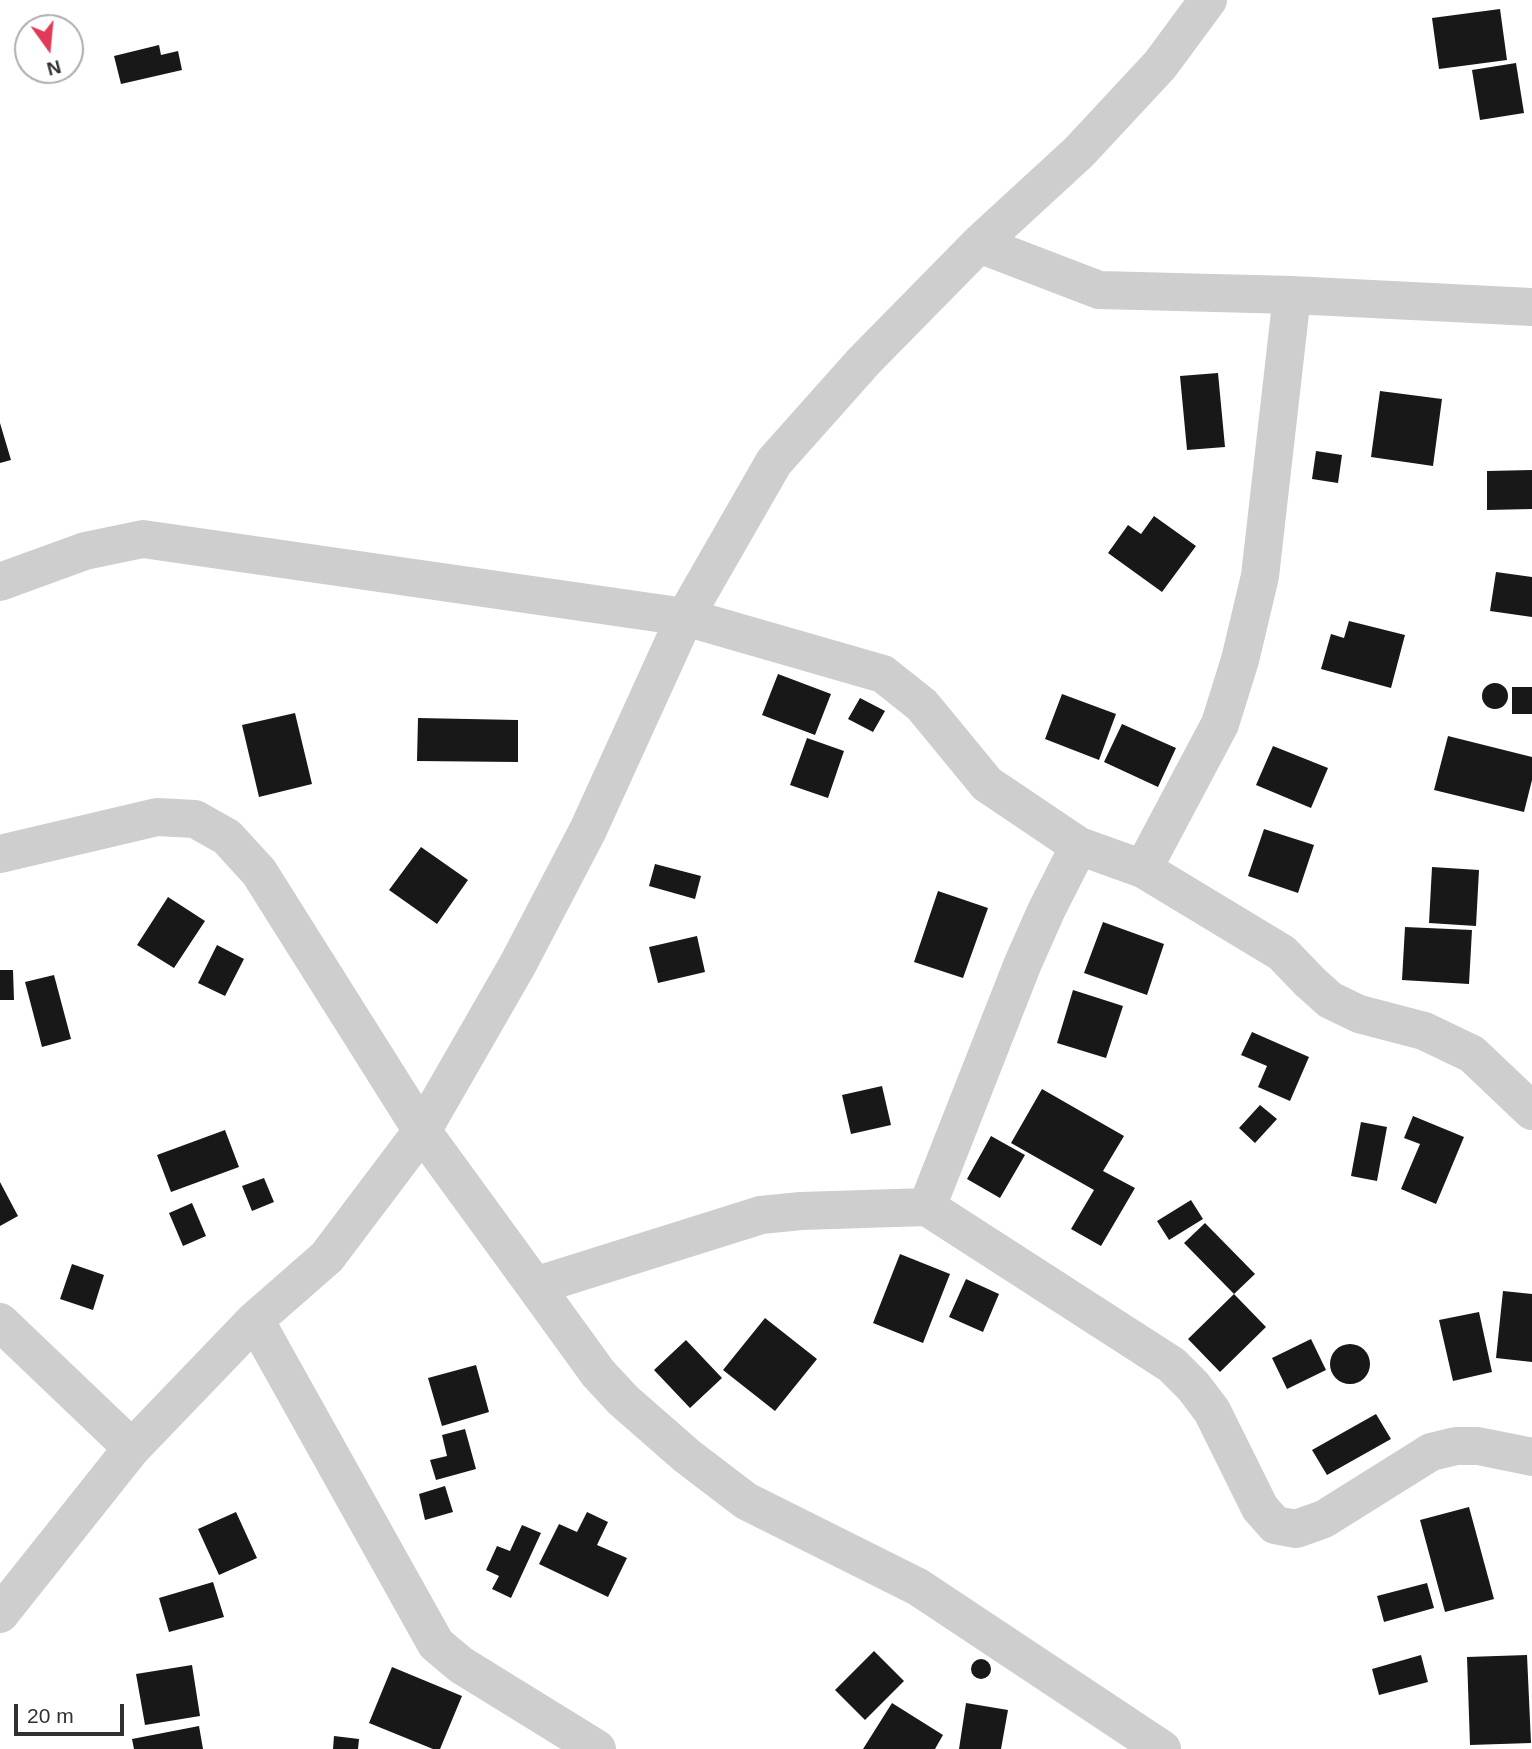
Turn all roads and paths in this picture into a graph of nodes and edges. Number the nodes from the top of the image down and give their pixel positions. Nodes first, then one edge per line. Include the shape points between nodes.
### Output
1 (1208, 0) edge
2 (979, 244) junction
3 (1292, 295) junction
4 (1532, 307) edge
5 (0, 582) edge
6 (685, 617) junction
7 (1079, 845) junction
8 (0, 854) edge
9 (1143, 869) junction
10 (1532, 1065) edge
11 (1528, 1107) edge
12 (422, 1131) junction
13 (927, 1207) junction
14 (535, 1286) junction
15 (254, 1320) junction
16 (0, 1322) edge
17 (132, 1448) junction
18 (1532, 1457) edge
19 (0, 1614) edge
20 (597, 1749) edge
21 (1162, 1749) edge

1 - 2 street via 1160,65 1088,143
2 - 3 street via 1099,290
2 - 6 street via 864,361 774,462
3 - 4 street
3 - 9 street via 1260,576 1240,660 1220,724
5 - 6 street via 85,551 143,540
6 - 7 street via 883,674 922,705 987,784
6 - 12 street via 588,830
7 - 9 street
7 - 13 street via 1046,909
8 - 12 street via 157,817 195,819 227,837 259,872
9 - 11 street via 1282,953 1330,1000 1359,1014 1424,1031 1472,1054
10 - 11 street
12 - 14 street
12 - 15 street via 327,1257
13 - 14 street via 761,1215
13 - 18 street via 1172,1365 1212,1411 1260,1508 1275,1525 1296,1529 1324,1519 1432,1452 1478,1446
14 - 21 street via 623,1400 746,1500 918,1587
15 - 17 street
15 - 20 street via 436,1644 461,1665
16 - 17 street
17 - 19 street

